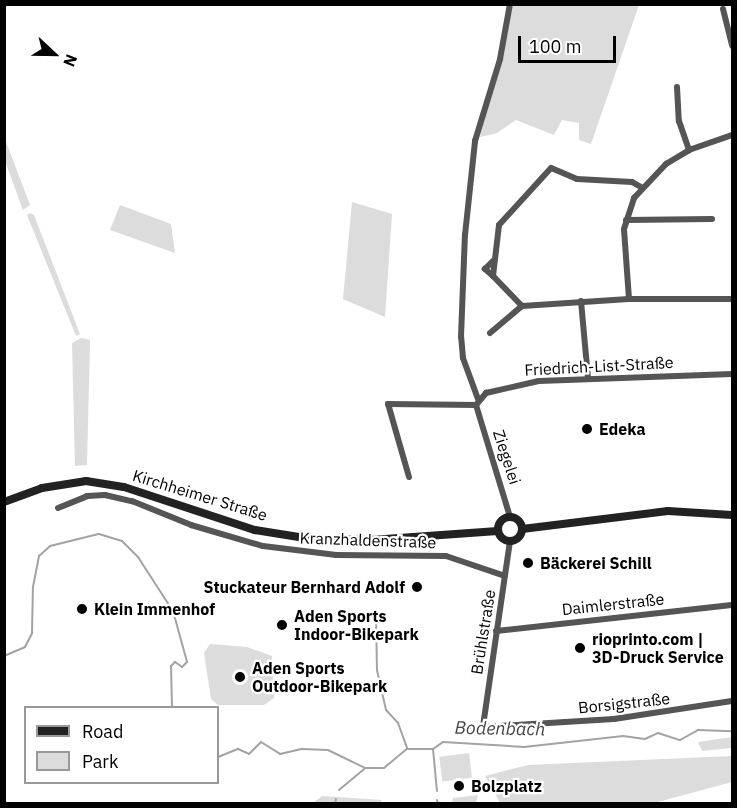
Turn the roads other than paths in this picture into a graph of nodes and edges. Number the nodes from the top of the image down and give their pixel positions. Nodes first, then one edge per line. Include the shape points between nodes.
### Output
1 (510, 4) edge
2 (723, 9) dead end
3 (732, 46) edge
4 (677, 87) dead end
5 (732, 135) edge
6 (689, 150) junction
7 (641, 187) junction
8 (712, 219) dead end
9 (626, 220) junction
10 (629, 299) junction
11 (732, 299) edge
12 (581, 301) junction
13 (522, 306) junction
14 (490, 333) dead end
15 (732, 374) edge
16 (588, 378) junction
17 (477, 402) junction
18 (409, 477) dead end
19 (4, 502) edge
20 (58, 508) dead end
21 (732, 515) edge
22 (510, 517) junction
23 (522, 529) junction
24 (498, 531) junction
25 (510, 541) junction
26 (505, 576) junction
27 (732, 605) edge
28 (496, 631) junction
29 (732, 701) edge
30 (483, 727) joint

1 - 17 street, Ziegelei via 500,59 475,141 465,235 461,337 463,358
2 - 3 street
4 - 6 street via 679,121
5 - 6 street
6 - 7 street
7 - 9 street
7 - 13 street via 632,182 577,179 551,168 495,232 493,276
8 - 9 street
9 - 10 street
10 - 11 street
10 - 12 street
12 - 13 street
12 - 16 street
13 - 14 street
15 - 16 street, Friedrich-List-Straße
16 - 17 street, Friedrich-List-Straße via 522,384 486,393
17 - 18 street via 388,404
17 - 22 street, Ziegelei
19 - 24 main road, Kirchheimer Straße via 42,488 86,481 132,489 255,530 311,539 371,540
20 - 26 street, Kranzhaldenstraße via 87,496 105,495 263,546 337,556 446,556
21 - 23 main road via 668,511
22 - 23 main road via 518,519
22 - 24 main road via 500,522
23 - 25 main road via 519,537
24 - 25 main road
25 - 26 street, Brühlstraße
26 - 28 street, Brühlstraße
27 - 28 street, Daimlerstraße
28 - 30 street, Brühlstraße
29 - 30 street, Borsigstraße via 614,720

